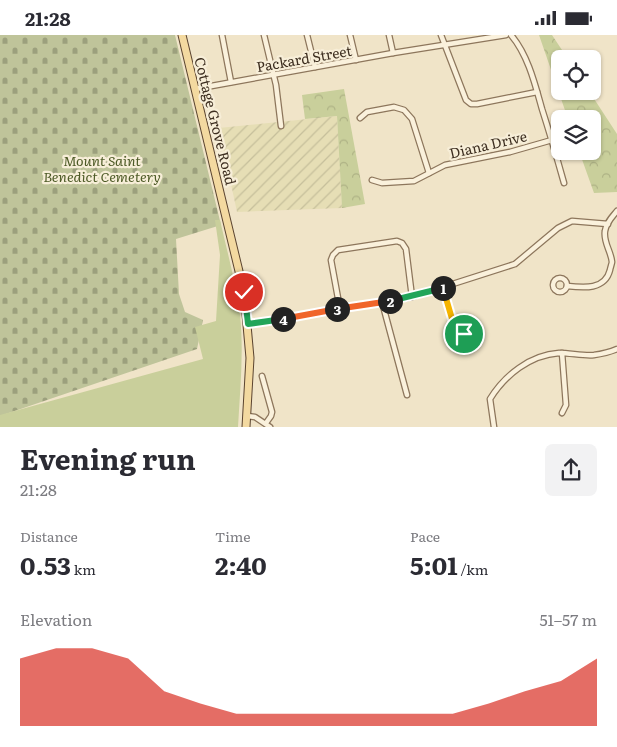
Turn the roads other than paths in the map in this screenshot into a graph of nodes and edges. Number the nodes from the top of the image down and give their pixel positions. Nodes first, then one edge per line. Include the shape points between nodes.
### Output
1 (182, 35) edge
2 (222, 35) edge
3 (264, 35) edge
4 (307, 35) edge
5 (350, 35) edge
6 (389, 35) edge
7 (441, 35) edge
8 (506, 35) edge
9 (511, 35) edge
10 (444, 44) junction
11 (393, 53) junction
12 (356, 60) junction
13 (315, 67) junction
14 (274, 75) junction
15 (231, 82) junction
16 (194, 89) junction
17 (537, 92) junction
18 (360, 118) dead end
19 (281, 126) dead end
20 (551, 137) edge
21 (551, 140) edge
22 (558, 160) edge
23 (429, 173) junction
24 (372, 180) dead end
25 (564, 183) dead end
26 (617, 211) edge
27 (608, 224) junction
28 (567, 286) dead end
29 (442, 288) junction
30 (412, 297) junction
31 (382, 303) junction
32 (340, 309) junction
33 (248, 324) junction
34 (455, 329) dead end
35 (617, 349) edge
36 (562, 353) junction
37 (262, 376) dead end
38 (407, 395) dead end
39 (562, 413) dead end
40 (247, 416) junction
41 (266, 423) junction
42 (246, 427) edge
43 (270, 427) edge
44 (494, 427) edge

1 - 16 main road, Cottage Grove Road
2 - 15 street
3 - 14 street
4 - 13 street
5 - 12 street
6 - 11 street
7 - 10 street
8 - 10 street, Packard Street
9 - 17 street via 525,57
10 - 11 street, Packard Street
10 - 17 street via 466,99 471,103
11 - 12 street, Packard Street
12 - 13 street, Packard Street
13 - 14 street, Packard Street
14 - 15 street, Packard Street
14 - 19 street
15 - 16 street, Packard Street
16 - 33 main road, Cottage Grove Road via 244,292
17 - 20 street
18 - 23 street via 367,112 394,107 404,110 412,119
21 - 23 street, Diana Drive via 445,165
22 - 25 street
23 - 24 street, Diana Drive via 414,181 382,183
26 - 27 street
27 - 28 street via 605,239 612,262 608,275 594,287
27 - 29 street via 572,221 558,228 515,264
29 - 30 street
29 - 34 street
30 - 31 street
30 - 32 street via 406,249 402,243 397,241 338,250 331,260
31 - 32 street
31 - 38 street
32 - 33 street
33 - 40 main road, Cottage Grove Road
35 - 36 street via 593,355
36 - 39 street via 566,405
36 - 44 street via 550,354 519,367 499,385 490,399
37 - 41 street via 272,412
40 - 41 street
40 - 42 main road, Cottage Grove Road
41 - 43 street

